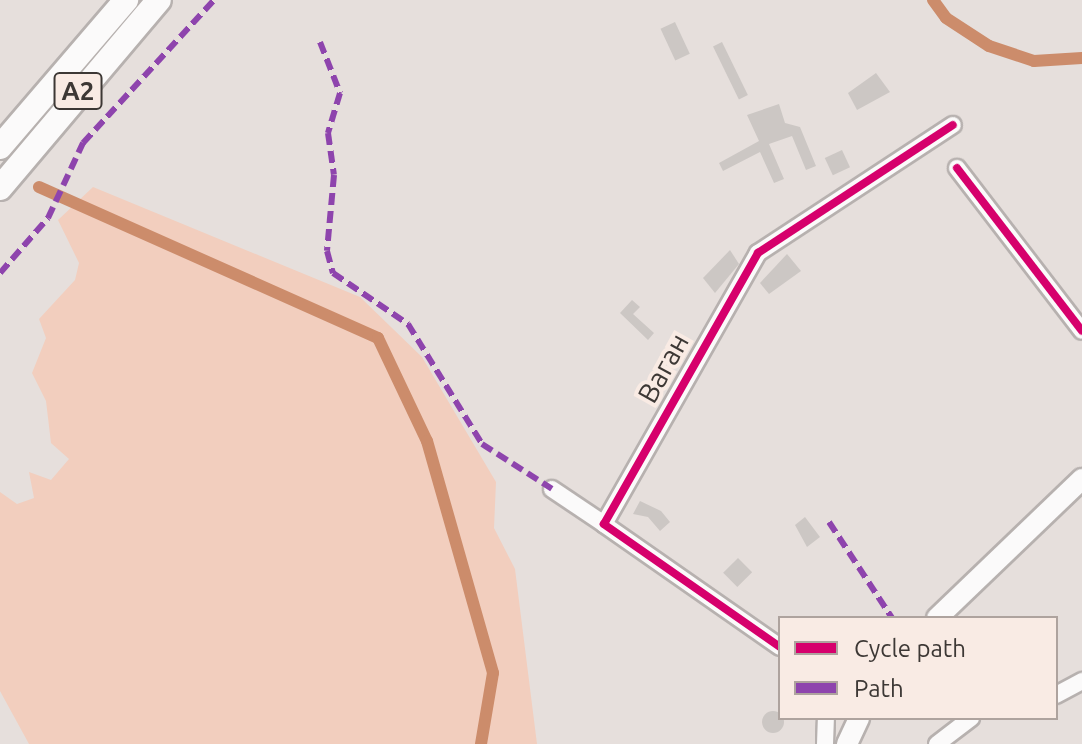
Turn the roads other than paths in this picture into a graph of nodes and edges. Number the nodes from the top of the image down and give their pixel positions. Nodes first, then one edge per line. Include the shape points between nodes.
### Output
1 (126, 0) edge
2 (159, 0) edge
3 (953, 125) dead end
4 (0, 147) edge
5 (957, 168) dead end
6 (0, 188) edge
7 (1082, 331) edge
8 (1082, 479) edge
9 (552, 489) dead end
10 (604, 524) junction
11 (939, 616) edge
12 (778, 646) edge
13 (1082, 681) edge
14 (1058, 694) edge
15 (826, 720) edge
16 (858, 720) edge
17 (968, 720) edge
18 (825, 744) edge
19 (847, 744) edge
20 (937, 744) edge

1 - 4 highway, A2
2 - 6 highway, A2
3 - 10 street, Ваган via 758,253
5 - 7 street
8 - 11 main road
9 - 10 street
10 - 12 street
13 - 14 street
15 - 18 street
16 - 19 main road
17 - 20 street

